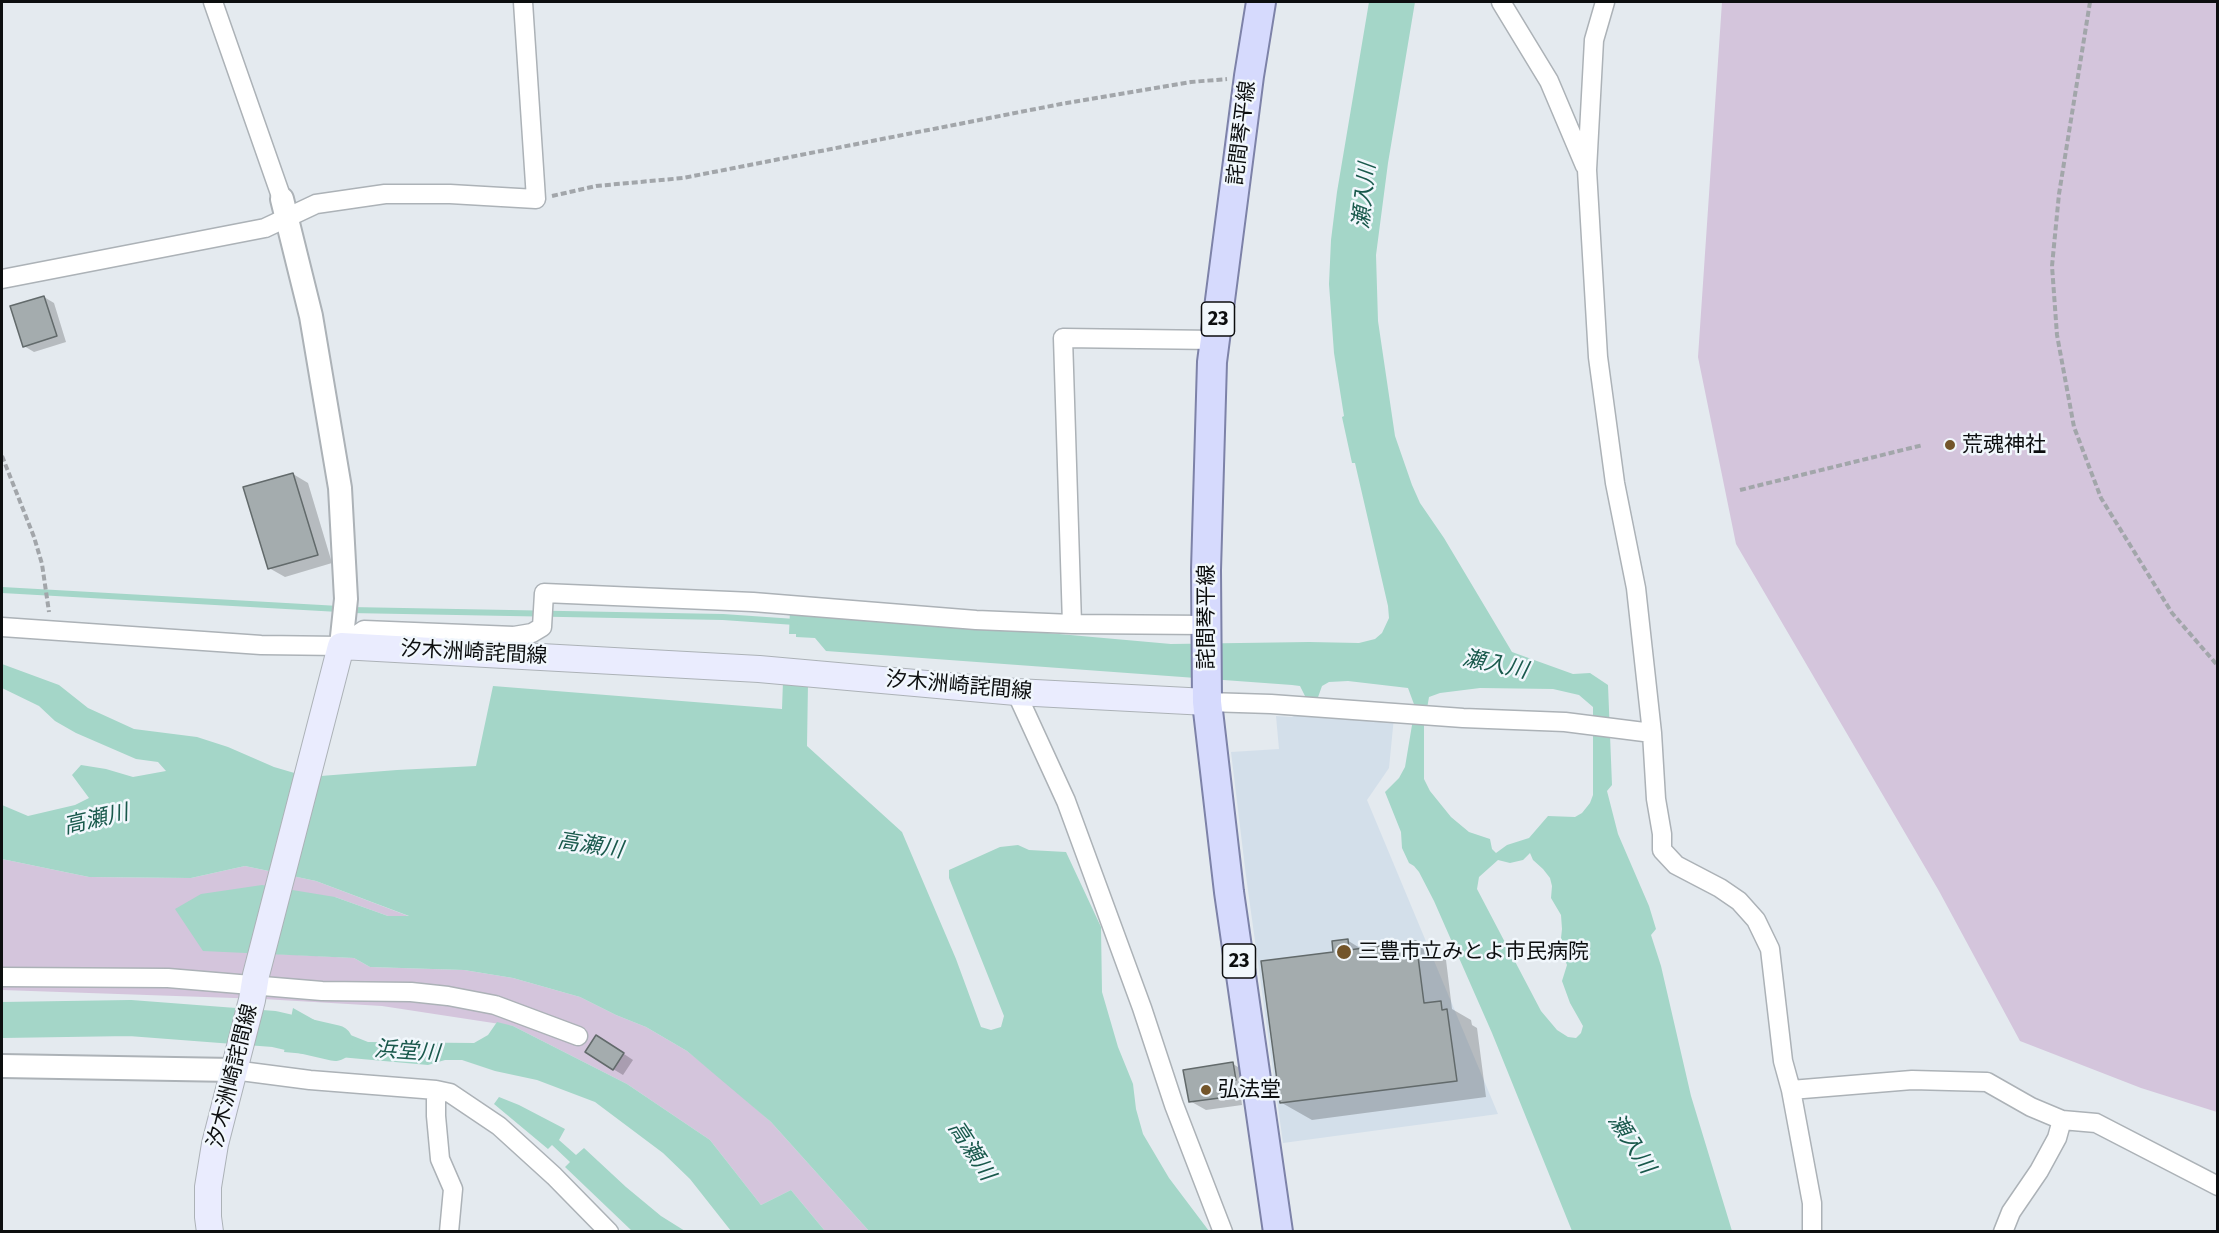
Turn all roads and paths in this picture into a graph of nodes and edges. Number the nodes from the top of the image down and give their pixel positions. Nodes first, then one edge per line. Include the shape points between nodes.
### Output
1 (213, 2) edge
2 (523, 2) edge
3 (1261, 2) edge
4 (1501, 2) edge
5 (1605, 2) edge
6 (2090, 2) edge
7 (1249, 76) junction
8 (1587, 170) junction
9 (536, 199) junction
10 (285, 208) junction
11 (2, 279) edge
12 (1215, 340) junction
13 (1923, 445) dead end
14 (2, 456) edge
15 (1740, 490) dead end
16 (48, 606) dead end
17 (1072, 624) junction
18 (2, 627) edge
19 (1207, 632) junction
20 (342, 641) junction
21 (2217, 666) edge
22 (1016, 692) junction
23 (1207, 696) junction
24 (1652, 733) junction
25 (2, 977) edge
26 (254, 987) junction
27 (578, 1036) dead end
28 (2, 1066) edge
29 (233, 1070) junction
30 (436, 1090) junction
31 (1791, 1090) junction
32 (2062, 1120) junction
33 (2217, 1186) edge
34 (210, 1232) edge
35 (449, 1232) edge
36 (609, 1232) edge
37 (1222, 1232) edge
38 (1278, 1232) edge
39 (1812, 1232) edge
40 (2003, 1232) edge

1 - 10 street
2 - 9 street
3 - 7 main road, 詫間琴平線 / 23
4 - 8 street via 1549,81
5 - 8 street via 1594,40
6 - 21 path via 2059,194 2052,267 2057,335 2074,427 2101,498 2172,613
7 - 9 path via 1061,104 683,178 596,186
7 - 12 main road, 詫間琴平線 / 23
8 - 24 street via 1598,357 1615,483 1636,588
9 - 10 street via 385,194
10 - 11 street via 265,228
10 - 20 street via 311,316 340,488 346,598
12 - 17 street via 1064,338
12 - 19 main road, 詫間琴平線 / 23
13 - 15 path
14 - 16 path via 42,564
17 - 19 street
17 - 20 street via 544,593 542,627 532,633 514,636 364,630
18 - 20 street via 261,645
19 - 23 main road, 詫間琴平線 / 23
20 - 22 main road, 汐木洲崎詫間線 via 759,669
20 - 26 main road, 汐木洲崎詫間線
22 - 23 main road, 汐木洲崎詫間線
22 - 37 street via 1066,801
23 - 24 street via 1463,718 1564,722
23 - 38 main road, 詫間琴平線 / 23 via 1229,892
24 - 31 street via 1662,850 1676,865 1739,901 1756,920 1770,949
25 - 26 street via 168,978
26 - 27 street via 448,996 512,1010
26 - 29 main road, 汐木洲崎詫間線
28 - 29 street
29 - 30 street
29 - 34 main road, 汐木洲崎詫間線 via 208,1187
30 - 35 street via 440,1159 453,1189
30 - 36 street via 450,1093 499,1126
31 - 32 street via 1912,1080 1987,1082
31 - 39 street via 1812,1203
32 - 33 street via 2096,1123
32 - 40 street via 2057,1138 2011,1212

